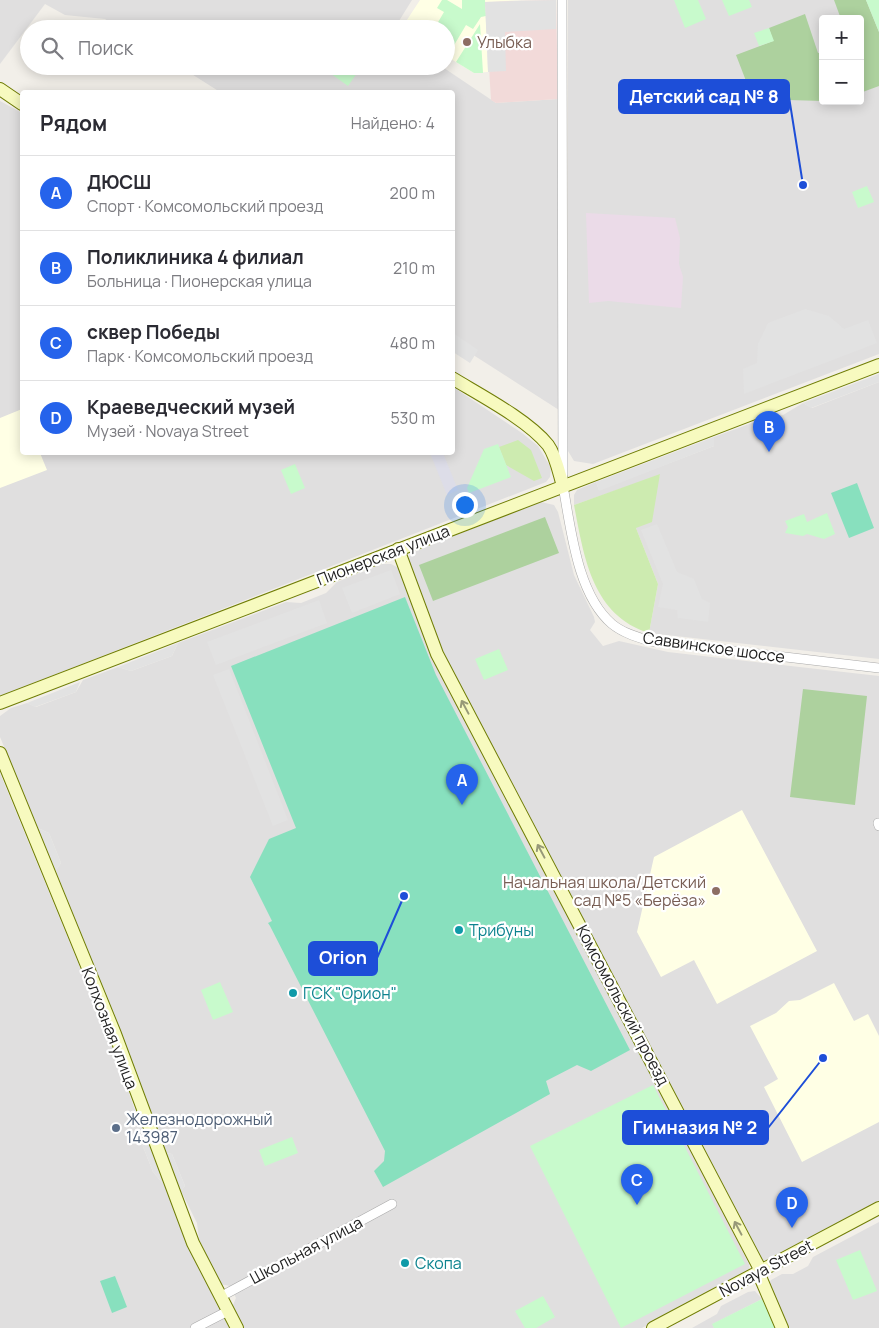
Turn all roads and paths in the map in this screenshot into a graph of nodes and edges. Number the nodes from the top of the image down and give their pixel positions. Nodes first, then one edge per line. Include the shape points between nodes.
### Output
1 (562, 0) edge
2 (0, 89) edge
3 (20, 103) edge
4 (879, 365) edge
5 (455, 380) edge
6 (563, 440) junction
7 (548, 446) junction
8 (563, 486) junction
9 (398, 549) junction
10 (879, 668) edge
11 (0, 703) edge
12 (0, 753) edge
13 (392, 1204) dead end
14 (879, 1208) edge
15 (760, 1271) junction
16 (220, 1297) junction
17 (228, 1311) junction
18 (195, 1328) edge
19 (237, 1328) edge
20 (653, 1328) edge
21 (782, 1328) edge

1 - 6 street, Саввинское шоссе
2 - 3 street
4 - 8 street, Пионерская улица
5 - 7 street via 509,414
6 - 7 street
6 - 8 street, Саввинское шоссе
7 - 8 street
8 - 9 street, Пионерская улица
8 - 10 street, Саввинское шоссе via 584,579 604,615 620,630 668,644
9 - 11 street, Пионерская улица
15 -> 9 street, Комсомольский проезд via 437,654
12 - 16 street, Колхозная улица via 115,1034 193,1243
13 - 16 street, Школьная улица
14 - 15 street, Novaya Street
15 - 20 street, Novaya Street
15 - 21 street, Комсомольский проезд
16 - 17 street, Колхозная улица
17 - 18 street
17 - 19 street, Колхозная улица

